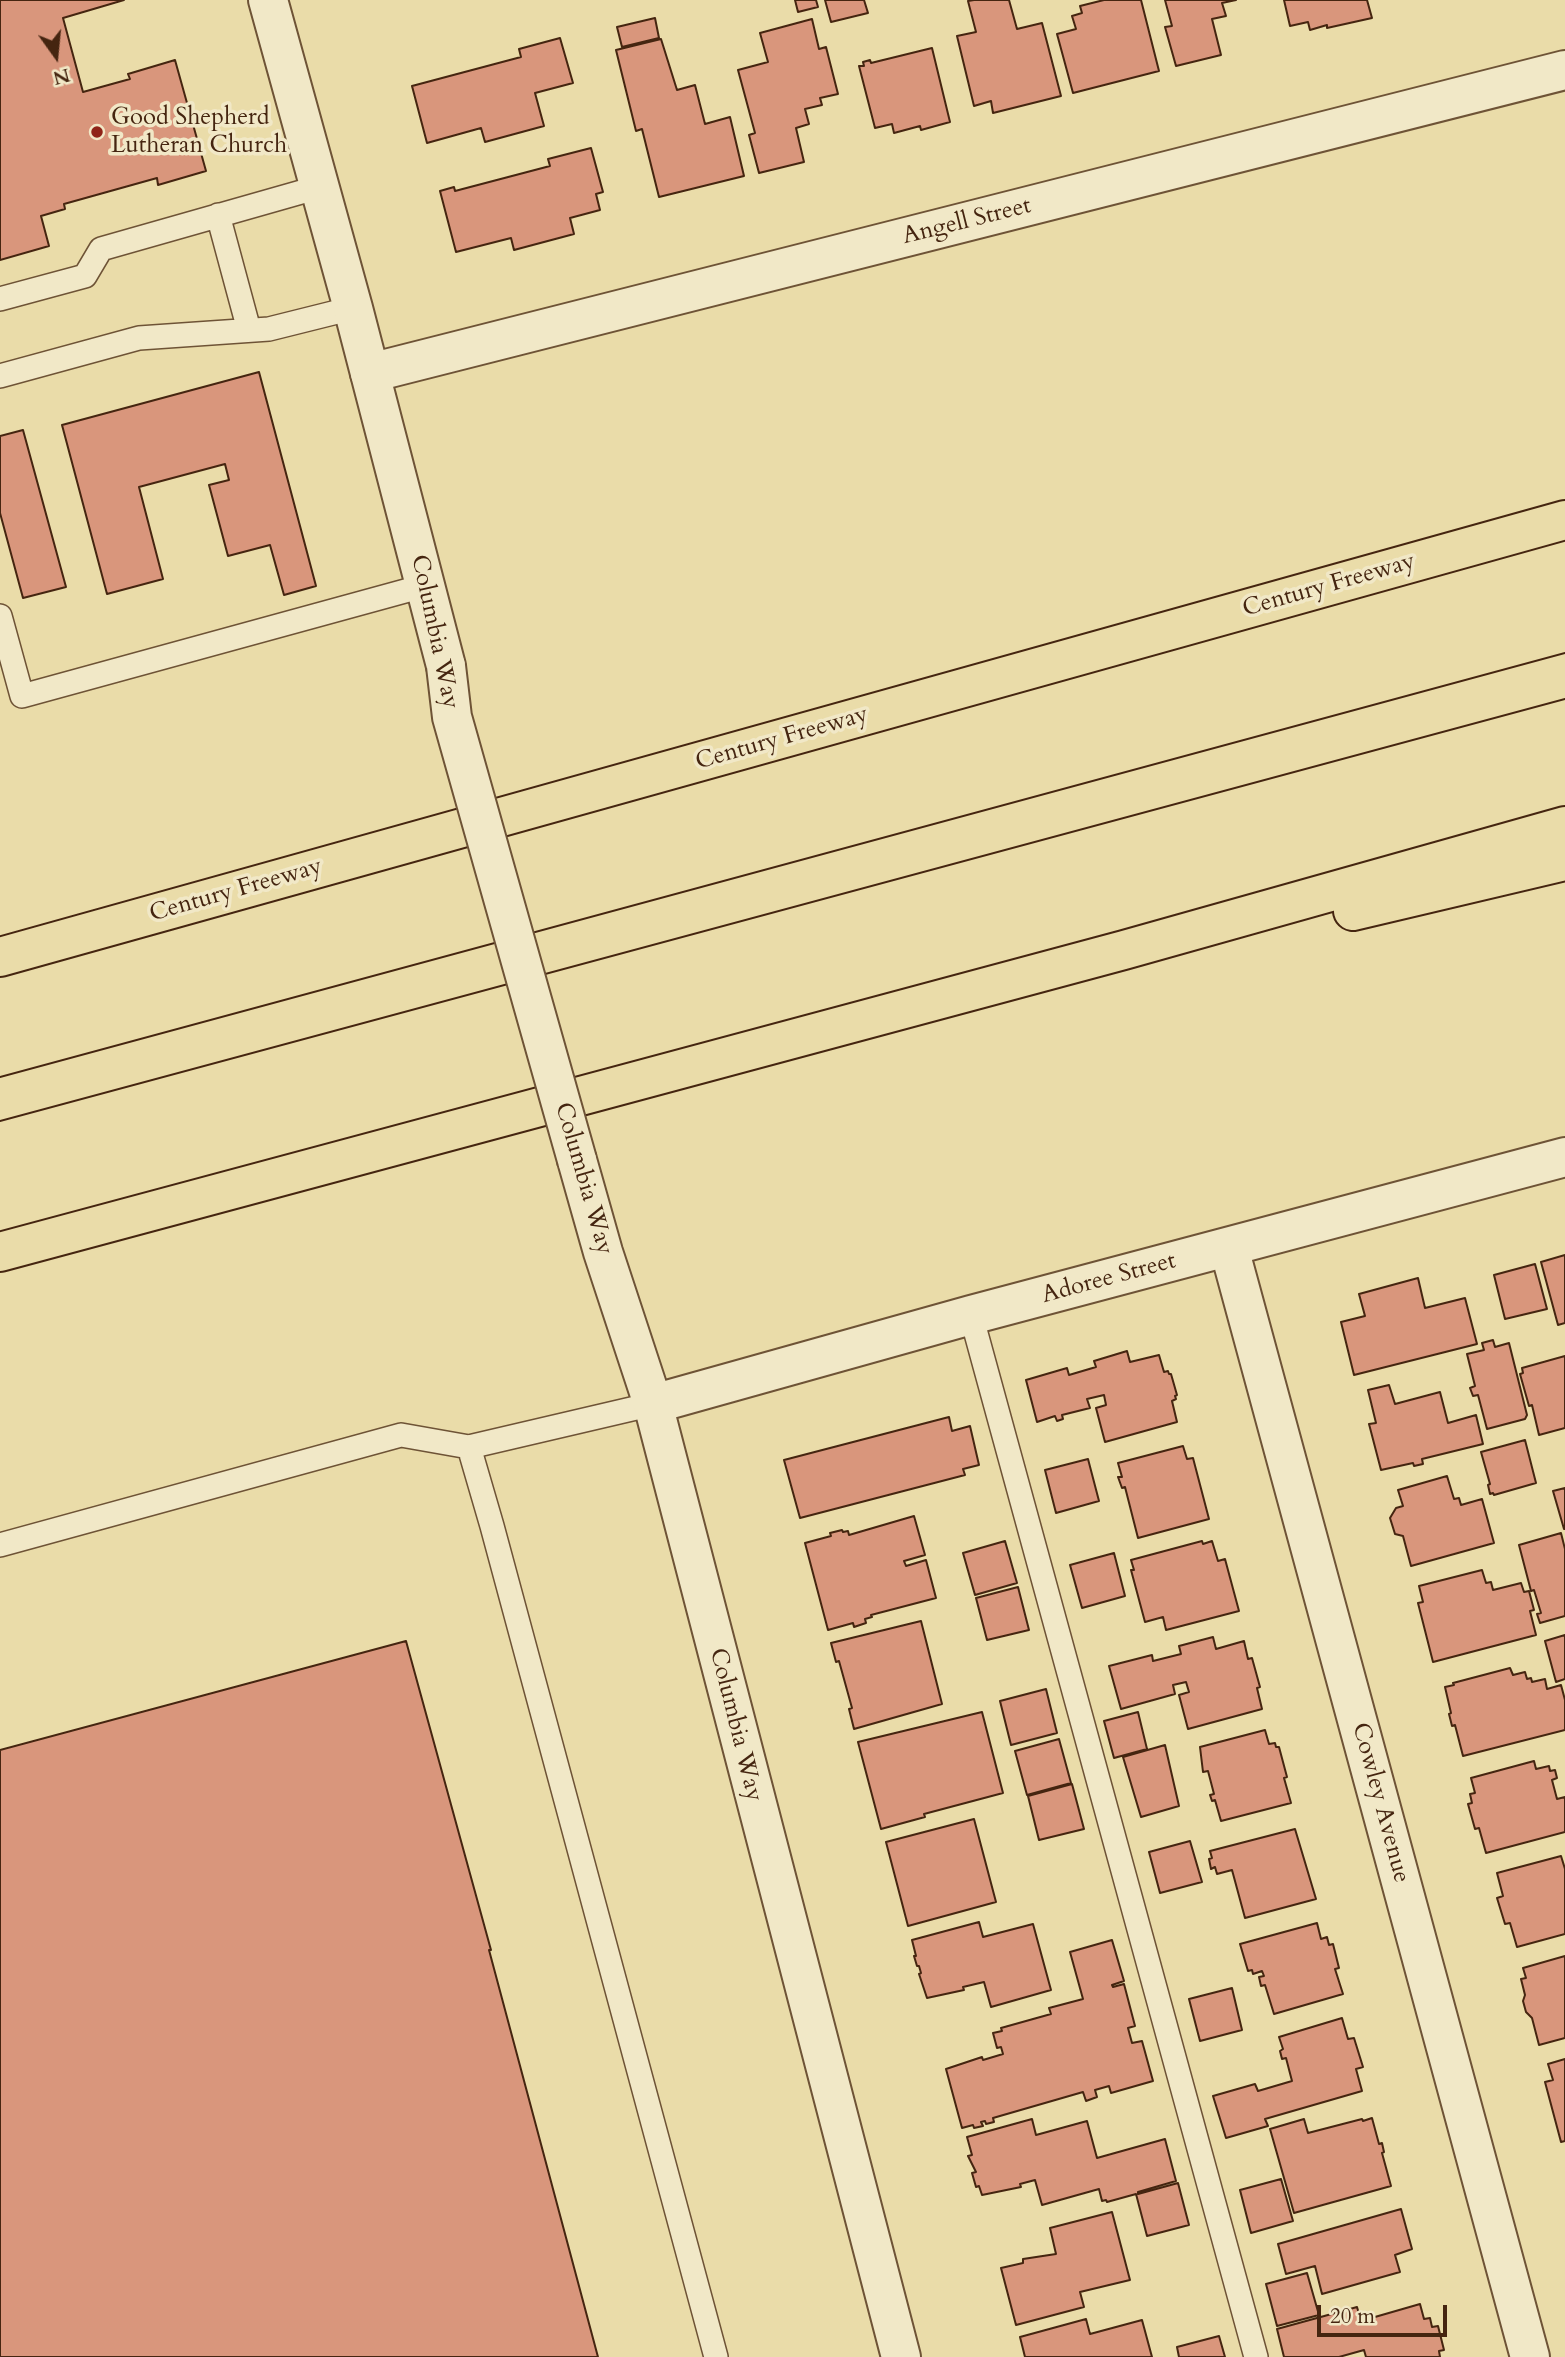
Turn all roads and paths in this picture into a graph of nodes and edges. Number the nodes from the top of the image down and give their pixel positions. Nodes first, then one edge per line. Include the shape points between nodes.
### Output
1 (268, 0) edge
2 (1565, 70) edge
3 (319, 187) junction
4 (218, 215) junction
5 (0, 299) edge
6 (353, 309) junction
7 (249, 330) junction
8 (370, 373) junction
9 (0, 376) edge
10 (1565, 520) edge
11 (427, 585) junction
12 (0, 616) edge
13 (1565, 826) edge
14 (1565, 862) edge
15 (1124, 950) junction
16 (0, 957) edge
17 (1565, 1157) edge
18 (1229, 1248) junction
19 (0, 1252) edge
20 (971, 1315) junction
21 (653, 1404) junction
22 (469, 1447) junction
23 (0, 1545) edge
24 (716, 2357) edge
25 (901, 2357) edge
26 (1256, 2357) edge
27 (1530, 2357) edge

1 - 3 street, Columbia Way
2 - 8 street, Angell Street
3 - 4 lane
3 - 6 street, Columbia Way
4 - 5 lane via 101,249 85,276
4 - 7 lane
6 - 7 lane via 269,330
6 - 8 street, Columbia Way
7 - 9 lane via 139,338
8 - 11 street, Columbia Way
10 - 16 highway, Century Freeway
11 - 12 lane via 22,695
11 - 21 street, Columbia Way, bridge via 446,666 452,717 603,1252
13 - 15 highway
14 - 15 highway via 1217,943
15 - 19 highway
17 - 18 street, Adoree Street
18 - 20 street, Adoree Street
18 - 27 street, Cowley Avenue
20 - 21 street, Adoree Street
20 - 26 lane
21 - 22 lane
21 - 25 street, Columbia Way
22 - 23 lane via 401,1435
22 - 24 lane

